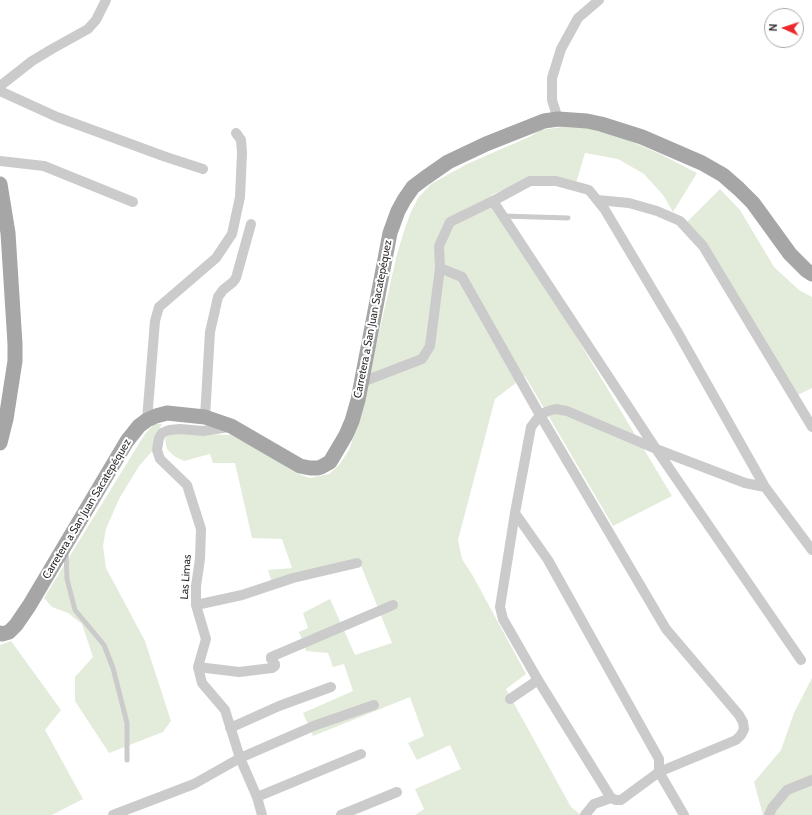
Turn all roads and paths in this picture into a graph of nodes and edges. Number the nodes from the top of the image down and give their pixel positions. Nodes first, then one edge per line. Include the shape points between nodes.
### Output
1 (106, 0) edge
2 (599, 0) edge
3 (0, 86) edge
4 (0, 91) edge
5 (558, 119) junction
6 (236, 133) dead end
7 (0, 161) edge
8 (203, 169) dead end
9 (0, 184) edge
10 (597, 200) junction
11 (493, 201) junction
12 (133, 202) dead end
13 (502, 216) junction
14 (568, 218) dead end
15 (251, 224) dead end
16 (440, 268) junction
17 (812, 274) edge
18 (362, 382) junction
19 (540, 415) junction
20 (205, 417) junction
21 (147, 420) junction
22 (231, 426) junction
23 (812, 427) edge
24 (0, 442) edge
25 (656, 449) junction
26 (765, 487) junction
27 (515, 513) junction
28 (66, 543) junction
29 (812, 550) edge
30 (357, 563) dead end
31 (196, 605) junction
32 (393, 605) dead end
33 (0, 633) edge
34 (801, 660) dead end
35 (198, 667) junction
36 (538, 680) junction
37 (331, 687) dead end
38 (510, 699) dead end
39 (374, 705) dead end
40 (230, 728) junction
41 (361, 754) dead end
42 (240, 758) junction
43 (127, 760) dead end
44 (659, 772) junction
45 (812, 780) edge
46 (397, 792) dead end
47 (258, 796) junction
48 (611, 798) junction
49 (113, 815) edge
50 (262, 815) edge
51 (341, 815) edge
52 (585, 815) edge
53 (684, 815) edge
54 (769, 815) edge

1 - 3 street via 96,20 88,29 32,61
2 - 5 street via 578,18 561,49 552,78 552,100
4 - 8 street via 57,117
5 - 17 main road, Carretera a San Juan Sacatepéquez via 594,122 642,137 723,175 753,204 790,254
5 - 18 main road, Carretera a San Juan Sacatepéquez via 530,126 463,154 425,178 404,200 390,233
6 - 21 street via 241,140 242,153 240,197 232,234 216,258 158,307
7 - 12 street via 44,166
9 - 24 main road via 8,233 15,361
10 - 11 street via 589,190 556,181 530,182
10 - 23 street via 629,203 680,221 703,246
10 - 26 street via 673,325
11 - 13 street
11 - 16 street via 450,222 439,246
13 - 14 lane
13 - 25 street
15 - 20 street via 236,278 218,296 210,332
16 - 18 street via 430,346 422,359
16 - 19 street via 462,276
18 - 22 main road, Carretera a San Juan Sacatepéquez via 346,435 330,462 321,467 300,466
19 - 25 street via 556,409 567,411
19 - 27 street via 531,427
19 - 44 street via 666,629 743,722 744,729 736,740
20 - 21 main road, Carretera a San Juan Sacatepéquez via 167,413
20 - 22 main road, Carretera a San Juan Sacatepéquez
21 - 28 main road, Carretera a San Juan Sacatepéquez via 127,441
22 - 31 street, Las Limas via 203,431 169,430 162,433 159,438 157,450 160,459 187,485 201,529
25 - 26 street via 745,483
25 - 34 street
26 - 29 street
27 - 36 street via 500,607
27 - 44 street via 552,567 658,760
28 - 33 main road, Carretera a San Juan Sacatepéquez via 16,625 9,632
28 - 43 lane via 67,579 75,610 104,645 113,668 127,722
30 - 31 street
31 - 35 street, Las Limas via 206,639
32 - 35 street via 271,657 275,664 272,668 239,672
35 - 40 street via 202,683 225,710
36 - 38 street
36 - 48 street
37 - 40 street
39 - 42 street via 316,725
40 - 42 street
41 - 47 street
42 - 47 street
42 - 49 street via 194,784
44 - 48 street via 621,800
44 - 53 street
45 - 54 street via 787,790
46 - 51 street
47 - 50 street
48 - 52 street via 594,804

